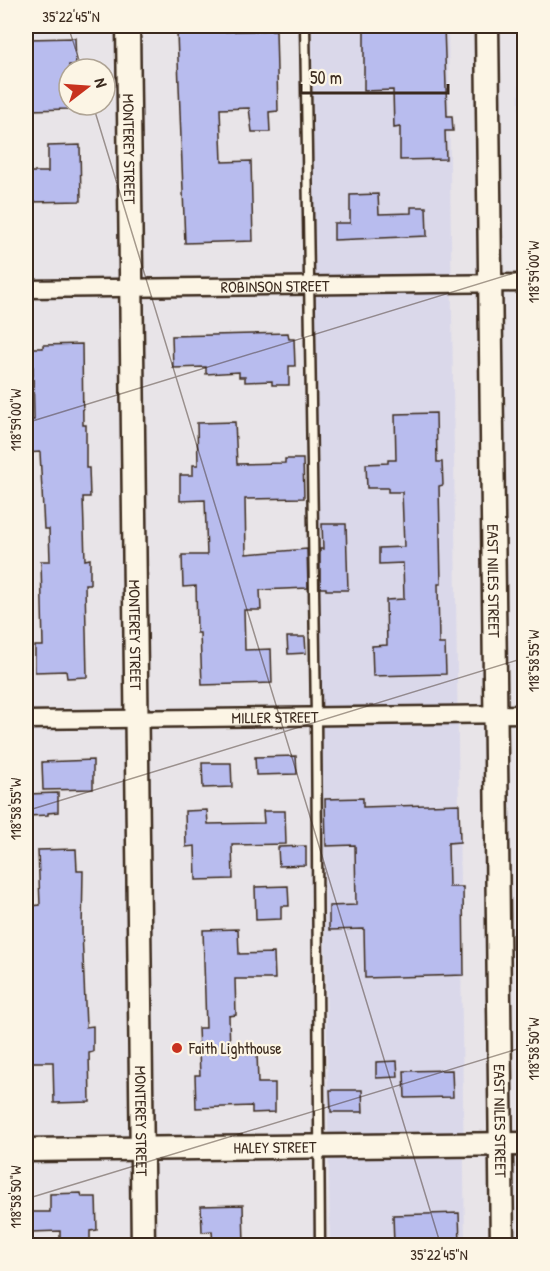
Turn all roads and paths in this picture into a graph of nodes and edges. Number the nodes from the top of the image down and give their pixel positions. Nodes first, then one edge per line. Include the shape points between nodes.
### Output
1 (128, 26) edge
2 (305, 26) edge
3 (487, 26) edge
4 (525, 283) edge
5 (490, 284) junction
6 (309, 286) junction
7 (131, 288) junction
8 (26, 289) edge
9 (495, 714) junction
10 (525, 714) edge
11 (316, 716) junction
12 (136, 718) junction
13 (26, 720) edge
14 (501, 1144) junction
15 (525, 1144) edge
16 (320, 1147) junction
17 (141, 1149) junction
18 (26, 1150) edge
19 (143, 1245) edge
20 (320, 1245) edge
21 (502, 1245) edge

1 - 7 main road, MONTEREY STREET
2 - 6 lane
3 - 5 main road, EAST NILES STREET
4 - 5 street, ROBINSON STREET
5 - 6 street, ROBINSON STREET
5 - 9 main road, EAST NILES STREET
6 - 7 street, ROBINSON STREET
6 - 11 lane
7 - 8 street, ROBINSON STREET
7 - 12 main road, MONTEREY STREET
9 - 10 street, MILLER STREET
9 - 11 street, MILLER STREET
9 - 14 main road, EAST NILES STREET
11 - 12 street, MILLER STREET
11 - 16 lane
12 - 13 street, MILLER STREET
12 - 17 main road, MONTEREY STREET
14 - 15 main road, HALEY STREET
14 - 16 main road, HALEY STREET
14 - 21 main road, EAST NILES STREET
16 - 17 main road, HALEY STREET
16 - 20 lane
17 - 18 main road, HALEY STREET
17 - 19 main road, MONTEREY STREET

